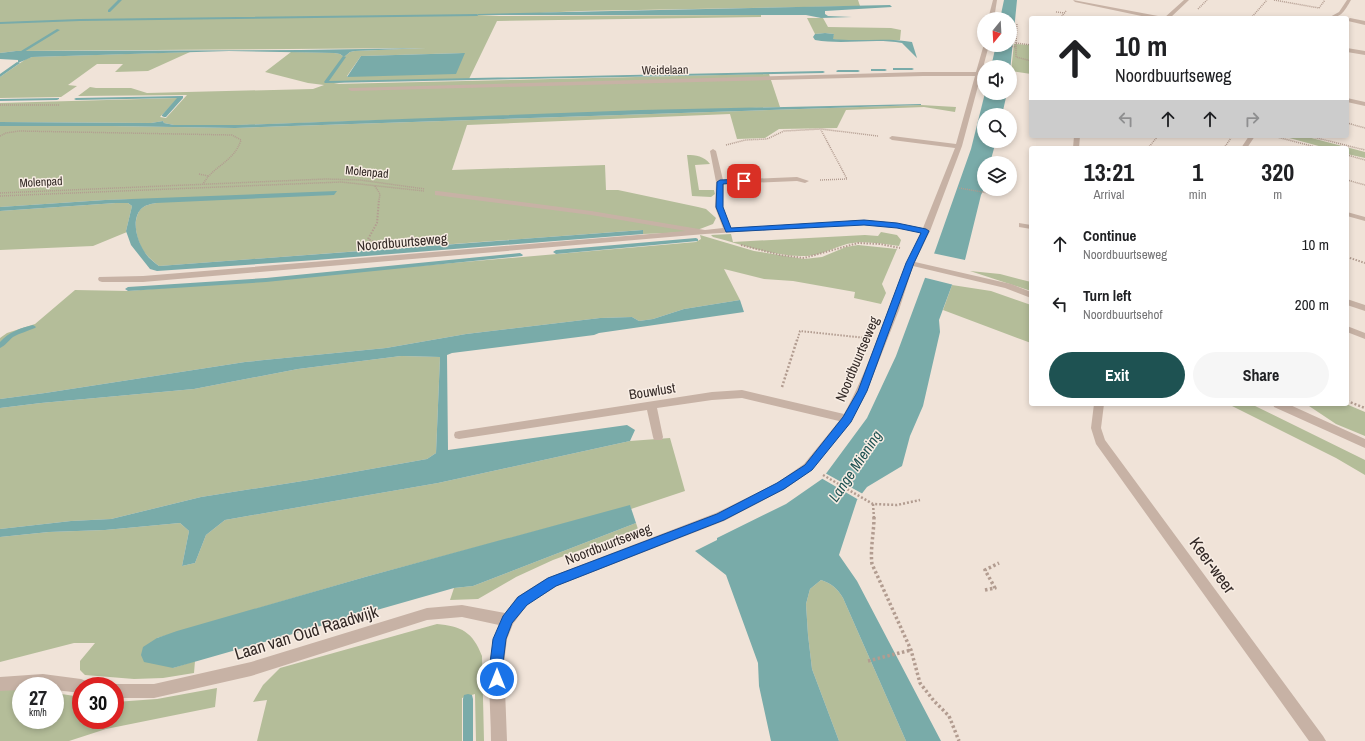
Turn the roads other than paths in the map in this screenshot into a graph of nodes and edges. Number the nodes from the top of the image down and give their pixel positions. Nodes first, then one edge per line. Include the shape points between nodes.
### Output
1 (995, 0) edge
2 (1187, 0) edge
3 (1349, 0) edge
4 (1075, 1) dead end
5 (992, 12) edge
6 (1148, 16) edge
7 (1170, 16) edge
8 (1335, 16) edge
9 (1365, 18) edge
10 (1365, 23) edge
11 (1349, 50) edge
12 (1365, 53) edge
13 (977, 74) edge
14 (977, 81) edge
15 (351, 89) dead end
16 (1349, 100) edge
17 (1365, 104) edge
18 (892, 138) road end
19 (959, 146) junction
20 (713, 151) road end
21 (804, 181) road end
22 (720, 182) junction
23 (438, 193) road end
24 (1349, 215) edge
25 (1365, 219) edge
26 (1022, 225) dead end
27 (1029, 227) edge
28 (728, 231) junction
29 (926, 231) junction
30 (705, 232) junction
31 (910, 263) junction
32 (102, 279) dead end
33 (1029, 294) edge
34 (1349, 303) edge
35 (1365, 308) edge
36 (1349, 330) edge
37 (1365, 336) edge
38 (651, 405) junction
39 (1099, 406) edge
40 (1282, 406) edge
41 (847, 419) junction
42 (459, 435) dead end
43 (658, 437) dead end
44 (1365, 444) edge
45 (508, 620) junction
46 (0, 684) edge
47 (72, 685) edge
48 (124, 691) edge
49 (499, 741) edge
50 (1318, 741) edge

1 - 5 street
2 - 7 street
3 - 8 street via 1340,13
4 - 6 street
9 - 10 street via 1351,18
11 - 12 street
13 - 15 street, Weidelaan
14 - 19 street, Noordbuurtseweg
16 - 17 street
18 - 19 street
19 - 29 street, Noordbuurtseweg
20 - 22 street
21 - 22 street via 797,179
22 - 28 street via 719,207
23 - 30 street
24 - 25 street
26 - 27 street
28 - 29 street via 864,222
28 - 30 street
29 - 31 street, Noordbuurtseweg
30 - 32 street, Noordbuurtseweg via 143,279
31 - 33 street via 1008,286
31 - 41 street, Noordbuurtseweg via 862,391
34 - 35 street
36 - 37 street
38 - 41 street, Bouwlust via 742,394
38 - 42 street, Bouwlust
38 - 43 street
39 - 50 street, Keer-weer via 1096,428 1100,441
40 - 44 street
41 - 45 street, Noordbuurtseweg via 808,467 781,486 720,517 552,582 522,601
45 - 48 street, Laan van Oud Raadwijk via 462,611 427,614 251,669 154,691
45 - 49 street, Noordbuurtseweg via 500,639 496,663
46 - 47 street via 43,681

